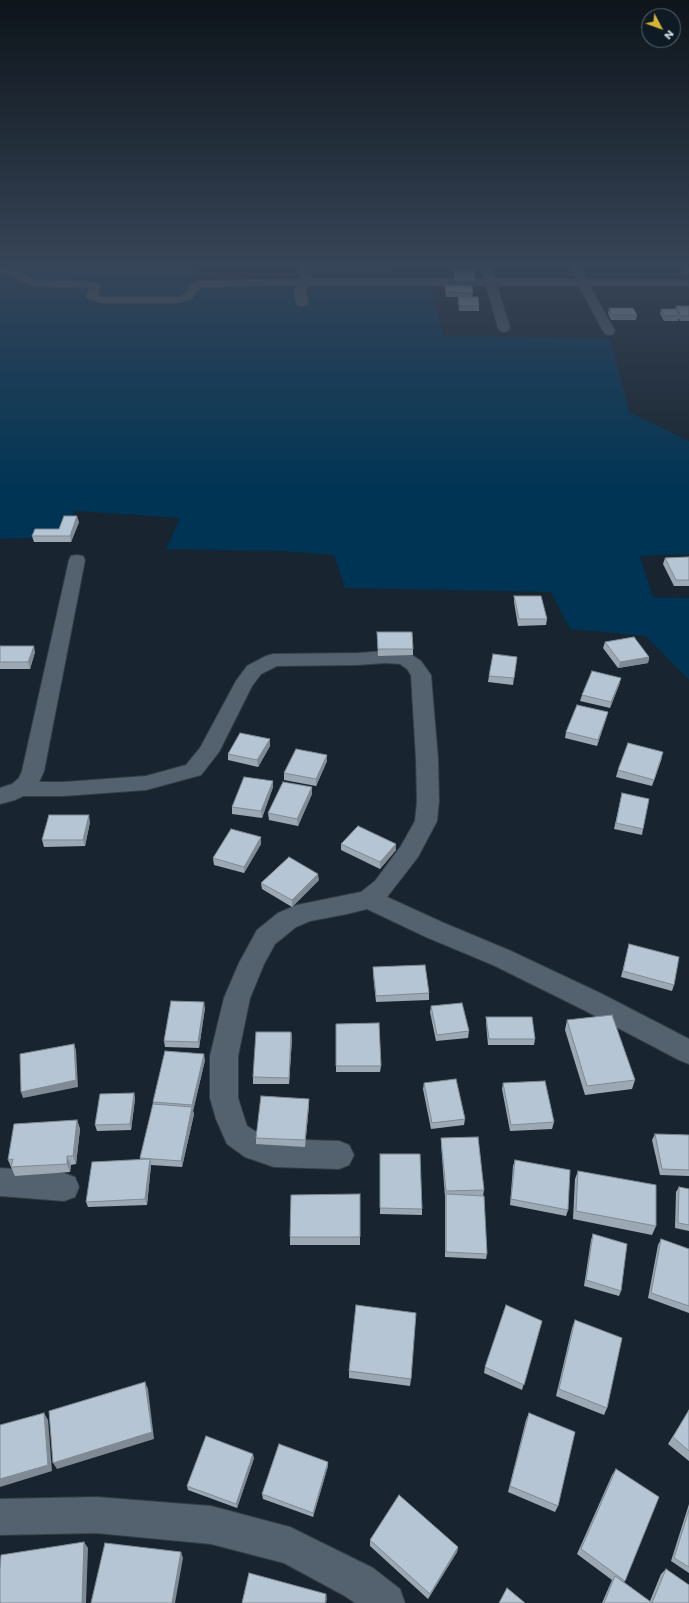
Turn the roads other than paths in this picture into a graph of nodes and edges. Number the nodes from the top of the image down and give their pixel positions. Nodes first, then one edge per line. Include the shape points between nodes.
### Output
1 (77, 560) dead end
2 (10, 792) edge
3 (369, 898) junction
4 (689, 1052) edge
5 (339, 1155) dead end
6 (0, 1182) edge
7 (64, 1186) dead end
8 (0, 1517) edge
9 (386, 1603) edge

1 - 2 street via 33,771 28,782
2 - 3 street via 146,783 193,770 209,752 243,685 254,670 273,660 385,657 404,659 414,665 421,675 427,759 426,821 410,851 383,887
3 - 4 street via 435,930 502,958
3 - 5 street via 347,905 306,912 286,920 266,937 237,998 224,1056 224,1098 238,1135 255,1146 274,1153
6 - 7 street
8 - 9 street via 96,1515 210,1525 290,1546 359,1582

